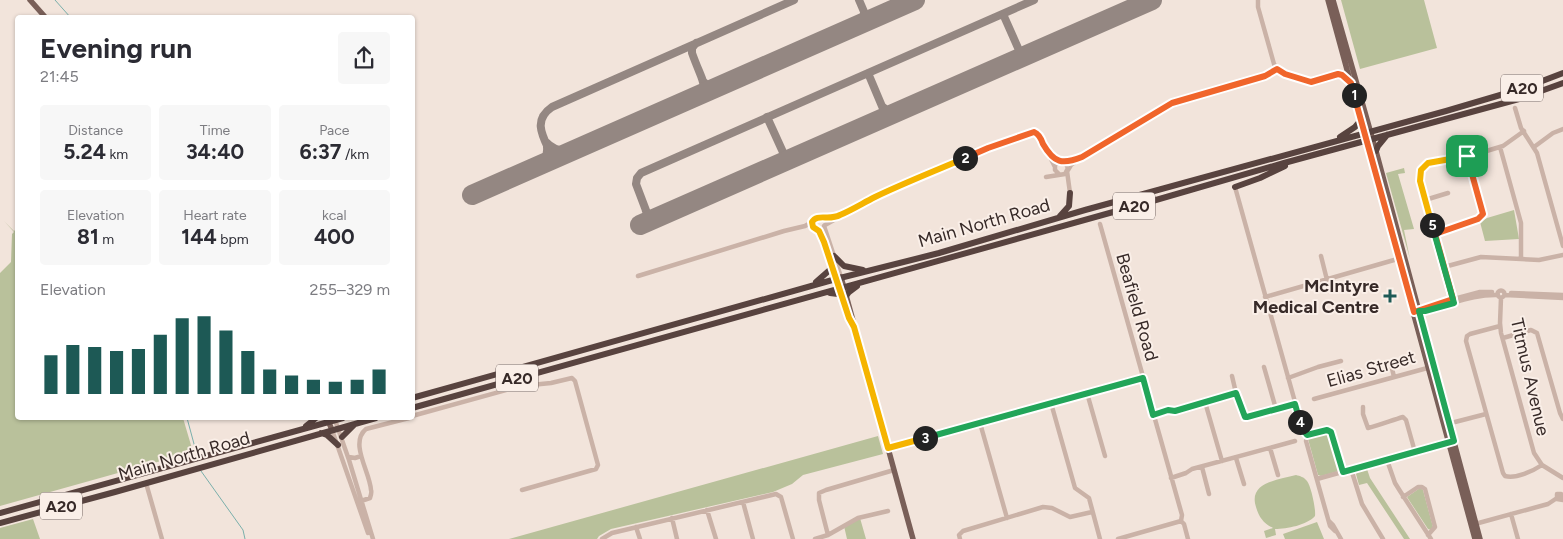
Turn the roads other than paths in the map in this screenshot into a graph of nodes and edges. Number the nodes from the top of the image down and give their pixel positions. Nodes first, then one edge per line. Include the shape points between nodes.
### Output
1 (25, 0) edge
2 (30, 0) edge
3 (1258, 0) edge
4 (1328, 0) edge
5 (1333, 0) edge
6 (38, 15) edge
7 (43, 15) edge
8 (1277, 69) junction
9 (1563, 73) edge
10 (1351, 83) junction
11 (1563, 83) edge
12 (1515, 108) dead end
13 (1361, 120) junction
14 (1563, 129) edge
15 (1524, 131) junction
16 (1388, 134) junction
17 (1369, 136) junction
18 (1335, 141) junction
19 (1500, 147) junction
20 (1534, 147) junction
21 (1047, 150) junction
22 (1376, 151) junction
23 (1467, 156) junction
24 (1082, 157) junction
25 (1297, 160) junction
26 (1063, 162) junction
27 (1055, 168) junction
28 (1068, 171) junction
29 (1059, 174) junction
30 (1234, 186) joint
31 (1386, 187) junction
32 (1070, 193) junction
33 (1448, 193) dead end
34 (1383, 200) junction
35 (1425, 200) junction
36 (1085, 210) junction
37 (837, 217) junction
38 (822, 218) junction
39 (1057, 218) junction
40 (812, 222) junction
41 (1100, 224) dead end
42 (824, 226) junction
43 (793, 229) junction
44 (816, 229) junction
45 (1435, 234) junction
46 (1563, 246) edge
47 (1563, 255) edge
48 (834, 256) junction
49 (1320, 256) dead end
50 (1402, 258) junction
51 (1521, 259) junction
52 (1444, 267) junction
53 (832, 268) junction
54 (866, 271) junction
55 (638, 276) dead end
56 (838, 278) junction
57 (1327, 280) junction
58 (862, 282) junction
59 (810, 286) junction
60 (842, 288) junction
61 (824, 293) junction
62 (1501, 295) junction
63 (1265, 297) junction
64 (1563, 297) edge
65 (845, 298) junction
66 (1454, 301) junction
67 (1417, 311) junction
68 (1500, 326) junction
69 (1503, 338) junction
70 (1341, 361) dead end
71 (1391, 364) dead end
72 (1264, 367) dead end
73 (1432, 367) junction
74 (1232, 376) dead end
75 (1394, 377) junction
76 (1143, 378) junction
77 (1288, 378) junction
78 (1087, 393) junction
79 (1236, 393) junction
80 (415, 397) edge
81 (1314, 400) dead end
82 (1205, 402) junction
83 (1051, 403) junction
84 (1295, 404) junction
85 (415, 407) edge
86 (1363, 407) dead end
87 (1276, 409) junction
88 (1486, 414) junction
89 (415, 415) edge
90 (1153, 415) junction
91 (1563, 419) edge
92 (313, 420) edge
93 (328, 420) edge
94 (331, 420) edge
95 (368, 420) edge
96 (401, 420) edge
97 (1455, 422) dead end
98 (356, 423) junction
99 (980, 423) junction
100 (303, 428) junction
101 (335, 429) junction
102 (321, 433) junction
103 (1307, 435) junction
104 (342, 437) junction
105 (1295, 441) dead end
106 (1451, 442) junction
107 (338, 445) junction
108 (888, 448) junction
109 (1270, 448) junction
110 (1414, 452) junction
111 (361, 456) junction
112 (1105, 456) dead end
113 (348, 457) junction
114 (1236, 458) junction
115 (1387, 460) junction
116 (1222, 462) junction
117 (1542, 465) junction
118 (1202, 467) junction
119 (160, 469) junction
120 (1351, 469) junction
121 (894, 470) junction
122 (1343, 472) junction
123 (353, 473) junction
124 (348, 474) junction
125 (1248, 475) dead end
126 (1278, 475) dead end
127 (133, 477) junction
128 (1242, 477) junction
129 (1170, 478) junction
130 (1563, 478) edge
131 (1316, 479) junction
132 (146, 483) junction
133 (1244, 484) dead end
134 (1214, 485) dead end
135 (1207, 487) junction
136 (522, 490) dead end
137 (1209, 494) dead end
138 (1561, 496) edge
139 (1403, 497) junction
140 (360, 502) junction
141 (743, 502) junction
142 (707, 510) junction
143 (888, 511) dead end
144 (1092, 512) junction
145 (0, 513) edge
146 (1511, 514) junction
147 (672, 518) junction
148 (1007, 518) junction
149 (1181, 521) junction
150 (0, 522) edge
151 (1474, 524) junction
152 (636, 527) junction
153 (828, 535) junction
154 (1430, 537) edge
155 (162, 539) edge
156 (372, 539) edge
157 (602, 539) edge
158 (640, 539) edge
159 (678, 539) edge
160 (716, 539) edge
161 (752, 539) edge
162 (793, 539) edge
163 (815, 539) edge
164 (913, 539) edge
165 (960, 539) edge
166 (1100, 539) edge
167 (1118, 539) edge
168 (1188, 539) edge
169 (1340, 539) edge
170 (1383, 539) edge
171 (1475, 539) edge
172 (1480, 539) edge
173 (1518, 539) edge

1 - 6 main road
2 - 7 main road
3 - 8 street
4 - 10 main road
5 - 17 main road
8 - 10 street via 1311,82 1338,74
8 - 24 street via 1265,76 1172,103
9 - 17 highway, Main North Road / A20
10 - 13 main road
11 - 16 highway, Main North Road / A20 via 1519,99
12 - 15 street
13 - 17 main road
13 - 18 highway
14 - 20 street
15 - 19 street
15 - 20 street
16 - 17 highway, Main North Road / A20
16 - 22 highway
17 - 18 highway, Main North Road / A20
17 - 22 main road
17 - 25 highway, Main North Road / A20
17 - 34 main road
18 - 36 highway, Main North Road / A20
19 - 23 street
19 - 51 street via 1520,223
20 - 46 street
21 - 26 street via 1053,158
21 - 27 street
21 - 37 street via 1036,132 1028,134 988,148
22 - 31 main road
23 - 35 street via 1443,159 1424,166 1419,175
23 - 45 street via 1482,216
24 - 26 street
24 - 28 street
25 - 30 highway via 1260,178
25 - 58 highway, Main North Road / A20
26 - 27 street
26 - 28 street
27 - 29 street
27 - 29 street via 1046,177
28 - 29 street
28 - 32 street
29 - 32 street via 1065,179
30 - 63 street
31 - 34 main road via 1386,199
31 - 50 main road
32 - 36 highway via 1075,206
32 - 39 highway via 1069,206
33 - 35 street
34 - 50 main road
35 - 45 street
36 - 39 highway, Main North Road / A20
37 - 38 street
37 - 42 street
38 - 40 street
38 - 42 street
39 - 54 highway, Main North Road / A20
40 - 43 street
40 - 44 street
41 - 76 street, Beafield Road
42 - 44 street
42 - 48 street
43 - 44 street
43 - 55 street
44 - 53 street
45 - 52 street
47 - 51 street via 1544,260
48 - 54 highway via 844,266
48 - 56 street
49 - 57 street
50 - 57 street
50 - 67 main road
51 - 52 street via 1481,257
52 - 66 street
53 - 56 street
53 - 59 highway
54 - 56 highway, Main North Road / A20
56 - 59 highway, Main North Road / A20
56 - 60 main road
57 - 63 street
58 - 60 highway, Main North Road / A20
58 - 65 highway
59 - 80 highway, Main North Road / A20
60 - 61 highway, Main North Road / A20
60 - 65 main road
61 - 65 highway
61 - 85 highway, Main North Road / A20
62 - 64 street
62 - 66 street via 1480,292
62 - 68 street, Titmus Avenue
63 - 77 street
65 - 108 main road
66 - 67 street
67 - 73 main road
68 - 69 street, Titmus Avenue
68 - 88 street via 1470,334 1466,339
69 - 91 street via 1532,330 1537,333
69 - 117 street, Titmus Avenue via 1534,453
70 - 77 street
71 - 75 street
72 - 87 street
73 - 75 street, Elias Street
73 - 106 main road
74 - 79 street
75 - 81 street, Elias Street
76 - 78 street
76 - 90 street, Beafield Road
77 - 84 street
78 - 83 street
78 - 112 street
79 - 82 street
79 - 87 street via 1245,417
82 - 90 street
82 - 116 street
83 - 99 street
83 - 144 street via 1075,488 1089,498
84 - 87 street
84 - 103 street
86 - 110 street via 1368,428 1403,417
88 - 97 street
88 - 117 street via 1505,476 1532,471
89 - 136 street via 521,386 572,378 598,465 596,469
90 - 129 street, Beafield Road
92 - 100 highway
93 - 100 highway, Main North Road / A20
94 - 101 main road
95 - 98 highway, Main North Road / A20
96 - 111 street via 360,433
98 - 101 highway, Main North Road / A20
98 - 104 highway
99 - 108 street
99 - 148 street
100 - 119 highway, Main North Road / A20
101 - 102 highway, Main North Road / A20
101 - 104 street
101 - 107 street
102 - 107 highway
102 - 132 highway, Main North Road / A20
103 - 122 street via 1331,432
103 - 131 street
104 - 113 street
105 - 109 street
106 - 110 street
106 - 151 main road
107 - 124 street
108 - 121 main road
109 - 114 street
109 - 126 street
110 - 115 street
111 - 113 street
111 - 140 street via 372,489 370,498
113 - 123 street
114 - 116 street
114 - 128 street
115 - 120 street
115 - 139 street
116 - 118 street
117 - 130 street
118 - 129 street
118 - 135 street
119 - 127 highway, Main North Road / A20
119 - 132 highway
120 - 122 street
120 - 170 street via 1362,504
121 - 153 street via 819,493
121 - 164 main road
122 - 131 street
123 - 124 street
123 - 140 street
124 - 140 street
125 - 128 street
127 - 132 highway
127 - 145 highway, Main North Road / A20
128 - 133 street
129 - 149 street, Beafield Road
131 - 169 street via 1331,527
132 - 150 highway, Main North Road / A20
132 - 155 street
134 - 135 street
135 - 137 street
138 - 146 street via 1548,504
139 - 154 street
139 - 154 street via 1419,486 1425,489 1435,527
140 - 156 street
141 - 142 street
141 - 161 street
141 - 162 street via 779,495
142 - 147 street
142 - 160 street
143 - 153 street via 858,518
144 - 148 street via 1070,517 1052,508 1043,508
144 - 166 street
146 - 151 street
146 - 173 street
147 - 152 street
147 - 159 street
148 - 165 street via 962,531
149 - 167 street
149 - 168 street, Beafield Road
151 - 171 main road
151 - 172 main road
152 - 157 street
152 - 158 street
153 - 163 street

